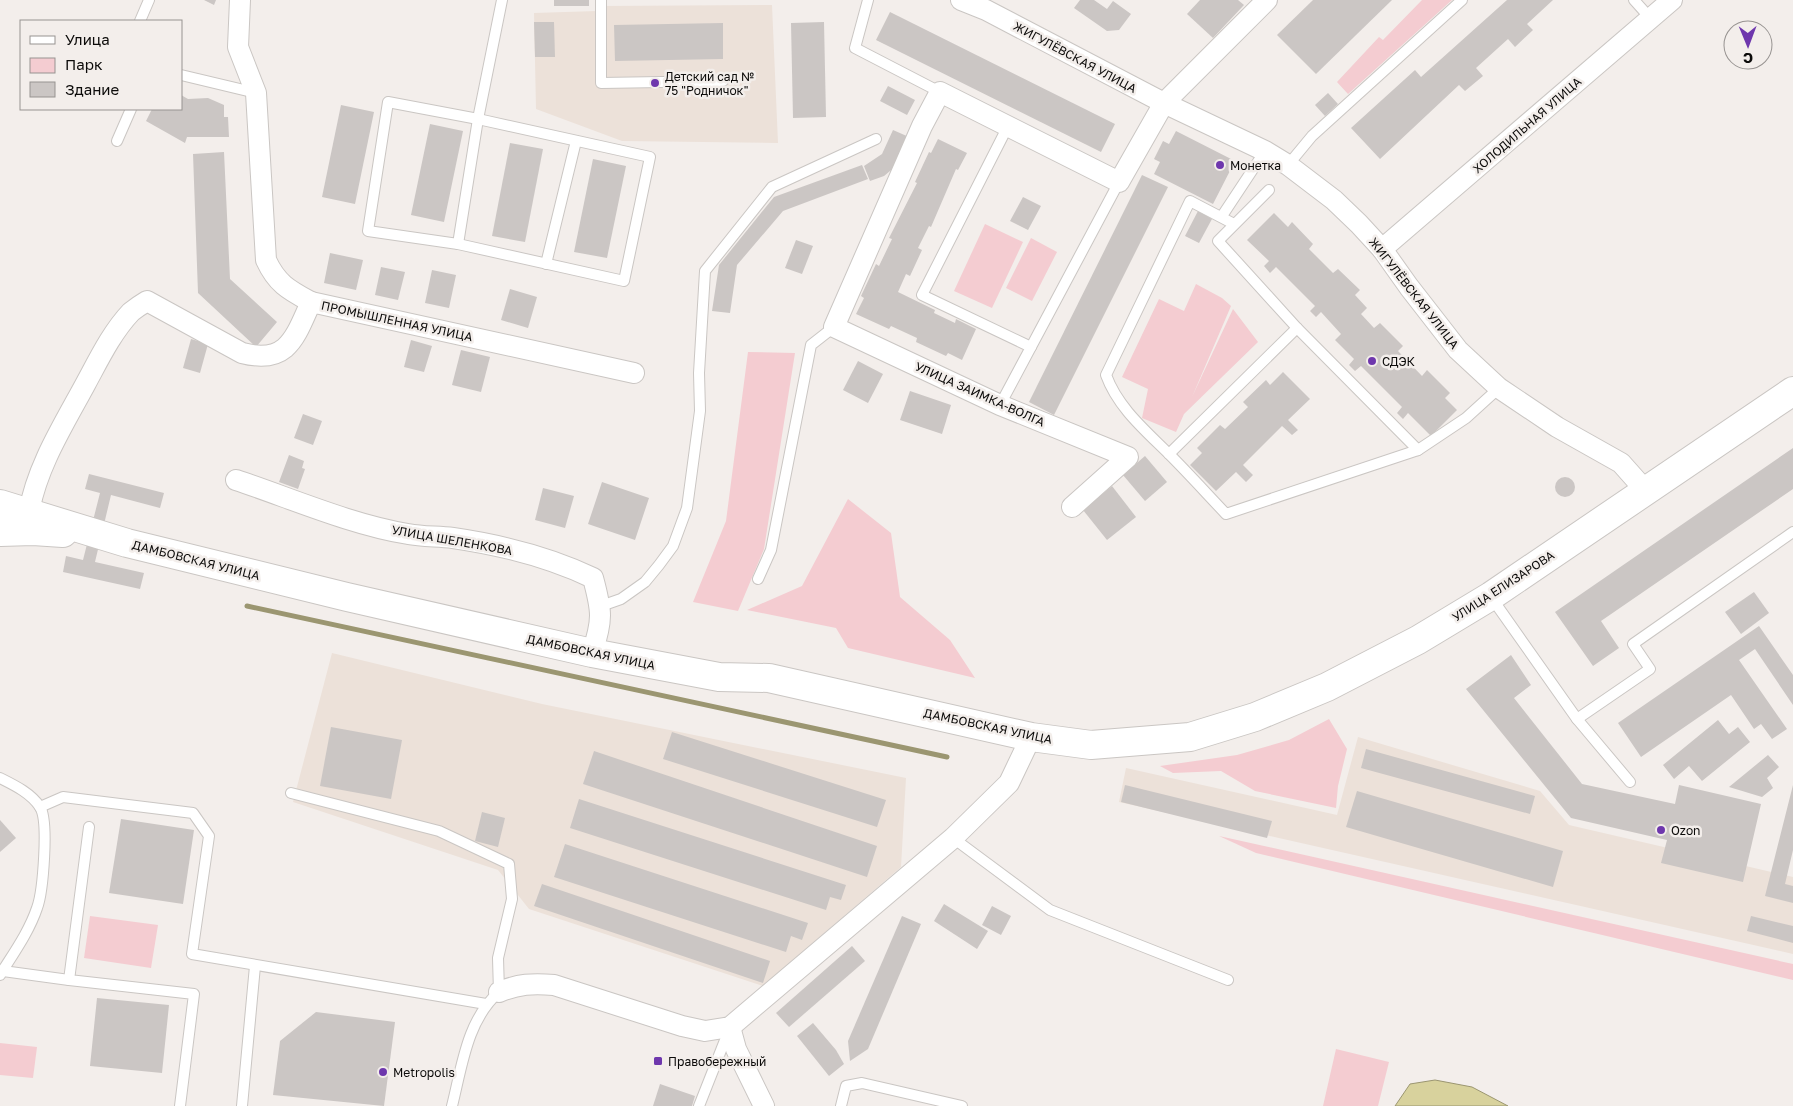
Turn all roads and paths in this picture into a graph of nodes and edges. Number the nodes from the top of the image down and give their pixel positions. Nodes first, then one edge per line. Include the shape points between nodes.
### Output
1 (149, 0) edge
2 (240, 0) edge
3 (502, 0) edge
4 (601, 0) edge
5 (868, 0) edge
6 (961, 0) edge
7 (1267, 0) edge
8 (1462, 0) edge
9 (1634, 0) edge
10 (1672, 0) edge
11 (991, 5) edge
12 (1651, 19) junction
13 (140, 20) edge
14 (182, 75) edge
15 (723, 81) dead end
16 (940, 92) junction
17 (256, 93) junction
18 (1164, 103) junction
19 (131, 110) edge
20 (478, 119) junction
21 (1008, 126) junction
22 (876, 139) dead end
23 (118, 141) dead end
24 (576, 141) junction
25 (1266, 151) junction
26 (1288, 165) junction
27 (1118, 182) junction
28 (1269, 190) dead end
29 (1222, 216) junction
30 (1234, 224) junction
31 (458, 244) junction
32 (1382, 249) junction
33 (546, 264) junction
34 (311, 302) junction
35 (834, 327) junction
36 (1297, 328) junction
37 (1031, 347) junction
38 (634, 374) dead end
39 (1499, 388) junction
40 (1793, 391) edge
41 (1000, 406) junction
42 (1418, 450) junction
43 (1169, 454) junction
44 (236, 480) dead end
45 (1645, 490) junction
46 (0, 504) edge
47 (1072, 507) dead end
48 (30, 512) junction
49 (0, 532) edge
50 (1793, 532) edge
51 (106, 537) junction
52 (758, 579) dead end
53 (1491, 596) junction
54 (601, 606) junction
55 (592, 653) junction
56 (1577, 719) junction
57 (1031, 737) junction
58 (1190, 737) joint
59 (0, 778) edge
60 (1630, 782) dead end
61 (291, 793) dead end
62 (40, 807) junction
63 (89, 827) dead end
64 (953, 838) junction
65 (255, 966) junction
66 (1, 973) edge
67 (68, 980) junction
68 (1228, 980) dead end
69 (493, 998) junction
70 (730, 1027) junction
71 (180, 1106) edge
72 (242, 1106) edge
73 (452, 1106) edge
74 (699, 1106) edge
75 (764, 1106) edge
76 (841, 1106) edge
77 (962, 1106) edge

1 - 13 lane
2 - 17 street via 238,47
3 - 20 lane
4 - 15 lane via 601,83
5 - 16 lane via 855,48
6 - 11 street, ЖИГУЛЁВСКАЯ УЛИЦА
7 - 18 street
8 - 26 lane via 1312,136
9 - 12 lane
10 - 12 street, ХОЛОДИЛЬНАЯ УЛИЦА
11 - 18 street, ЖИГУЛЁВСКАЯ УЛИЦА
12 - 32 street, ХОЛОДИЛЬНАЯ УЛИЦА
14 - 17 lane
16 - 21 street
16 - 35 street
17 - 34 street via 266,260 274,277
18 - 25 street, ЖИГУЛЁВСКАЯ УЛИЦА
18 - 27 street
19 - 23 lane
20 - 24 lane
20 - 31 lane
20 - 31 lane via 388,102 368,231
21 - 27 street
21 - 37 lane via 922,295
22 - 54 lane via 772,187 705,271 700,411 686,508 673,546 645,582 621,599
24 - 33 lane
24 - 33 lane via 650,157 624,281
25 - 26 street, ЖИГУЛЁВСКАЯ УЛИЦА
25 - 29 lane
26 - 32 street, ЖИГУЛЁВСКАЯ УЛИЦА via 1334,200
27 - 37 lane
28 - 30 lane
29 - 30 lane
29 - 43 lane via 1190,201 1106,375 1109,385 1138,426
30 - 36 lane via 1218,241
31 - 33 lane
32 - 39 street, ЖИГУЛЁВСКАЯ УЛИЦА via 1458,350
34 - 38 street, ПРОМЫШЛЕННАЯ УЛИЦА
34 - 48 street, ПРОМЫШЛЕННАЯ УЛИЦА via 292,343 279,352 259,357 242,353 146,300 114,334 56,438 33,492
35 - 41 street, УЛИЦА ЗАИМКА-ВОЛГА
35 - 52 lane via 812,346 771,550
36 - 42 lane
36 - 43 lane
37 - 41 lane
39 - 42 lane via 1466,418
39 - 45 street, ЖИГУЛЁВСКАЯ УЛИЦА via 1557,427 1620,463
40 - 45 street, УЛИЦА ЕЛИЗАРОВА
41 - 47 street, УЛИЦА ЗАИМКА-ВОЛГА via 1128,457
42 - 43 lane via 1226,514
44 - 54 street, УЛИЦА ШЕЛЕНКОВА via 354,520 407,534 473,541 564,564 592,578
45 - 53 street, УЛИЦА ЕЛИЗАРОВА
46 - 48 street, ДАМБОВСКАЯ УЛИЦА
48 - 51 street, ДАМБОВСКАЯ УЛИЦА
49 - 51 street via 33,531
50 - 56 lane via 1633,644 1650,669
51 - 55 street, ДАМБОВСКАЯ УЛИЦА via 356,600
53 - 56 lane
53 - 58 street, УЛИЦА ЕЛИЗАРОВА via 1418,640 1327,687 1255,717
54 - 55 street, УЛИЦА ШЕЛЕНКОВА via 601,625
55 - 57 street, ДАМБОВСКАЯ УЛИЦА via 719,677 769,678
56 - 60 lane
57 - 58 street, ДАМБОВСКАЯ УЛИЦА via 1091,745
57 - 64 street via 1009,783
59 - 62 lane via 18,786
61 - 69 lane via 439,831 509,864 512,899 498,958
62 - 65 lane via 63,797 193,813 209,836 192,954
62 - 66 lane via 46,831 38,907
63 - 67 lane
64 - 68 lane via 1050,910
64 - 70 street
65 - 69 lane
65 - 72 lane
66 - 67 lane
67 - 71 lane via 194,994
69 - 70 street via 514,986 532,983 554,985 682,1026 705,1031
69 - 73 lane via 472,1031
70 - 74 lane
70 - 75 street via 736,1049
76 - 77 lane via 846,1086 862,1082

